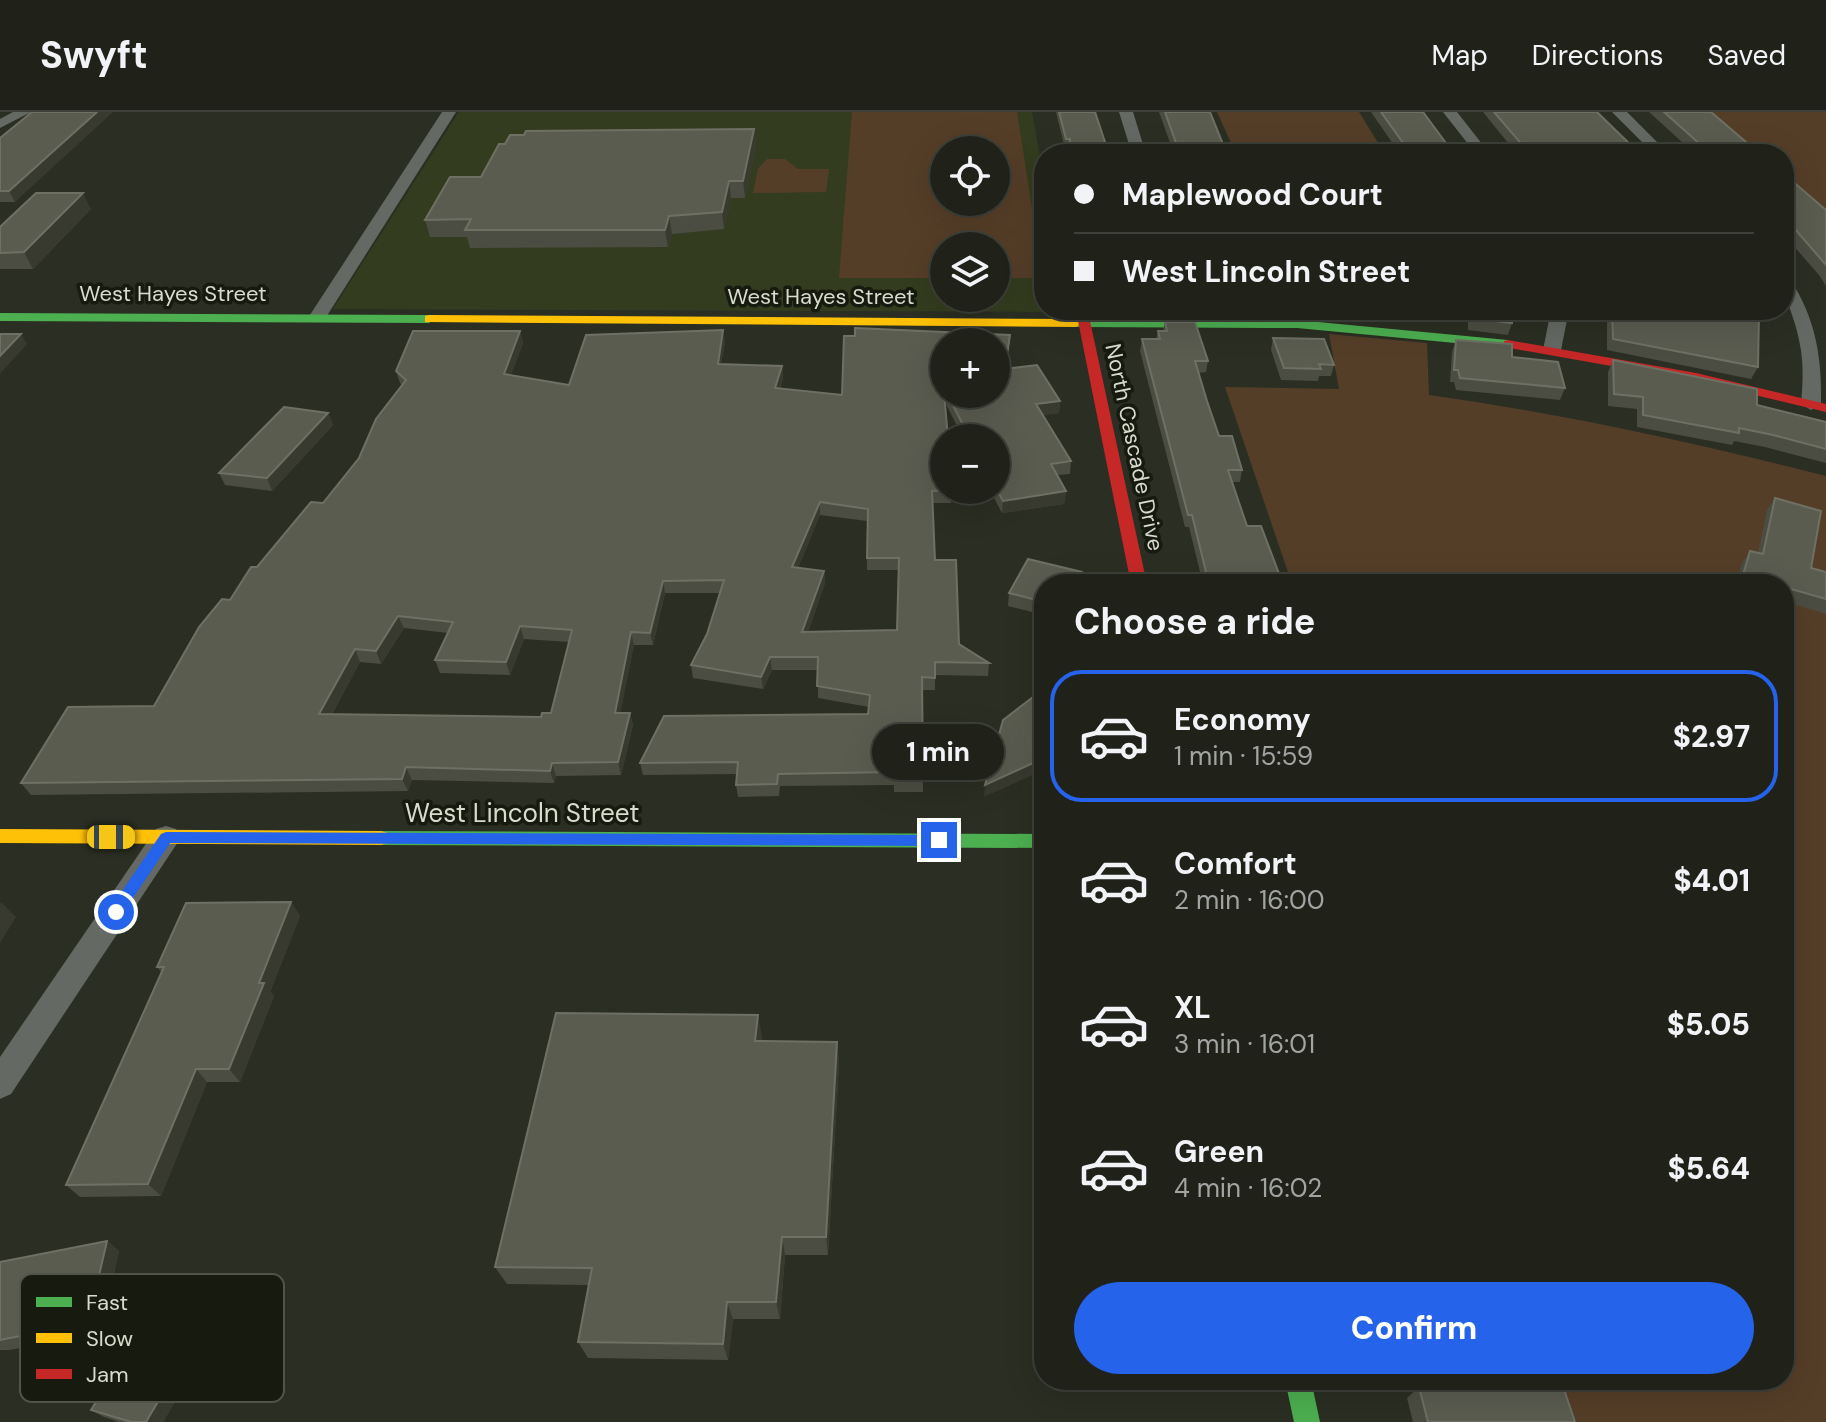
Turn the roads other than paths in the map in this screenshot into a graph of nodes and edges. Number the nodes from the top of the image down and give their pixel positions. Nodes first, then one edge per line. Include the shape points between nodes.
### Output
1 (24, 112) edge
2 (449, 112) edge
3 (1126, 112) edge
4 (1450, 112) edge
5 (1619, 112) edge
6 (0, 124) edge
7 (1136, 144) edge
8 (1475, 144) edge
9 (1652, 144) edge
10 (1794, 302) edge
11 (1034, 315) edge
12 (0, 317) edge
13 (317, 318) junction
14 (1084, 320) edge
15 (1206, 320) edge
16 (1558, 320) edge
17 (1552, 350) junction
18 (1819, 406) edge
19 (1137, 574) edge
20 (0, 836) edge
21 (166, 837) junction
22 (1034, 841) edge
23 (0, 1084) edge
24 (1300, 1390) edge
25 (1307, 1422) edge

1 - 6 street
2 - 13 street
3 - 7 street
4 - 8 street
5 - 9 street
10 - 18 street via 1814,356
11 - 13 street, West Hayes Street
12 - 13 street, West Hayes Street
14 - 19 street, North Cascade Drive
15 - 17 street, West Hayes Street via 1328,325
16 - 17 street
17 - 18 street, West Hayes Street
20 - 21 street, West Lincoln Street
21 - 22 street, West Lincoln Street
21 - 23 street
24 - 25 street

